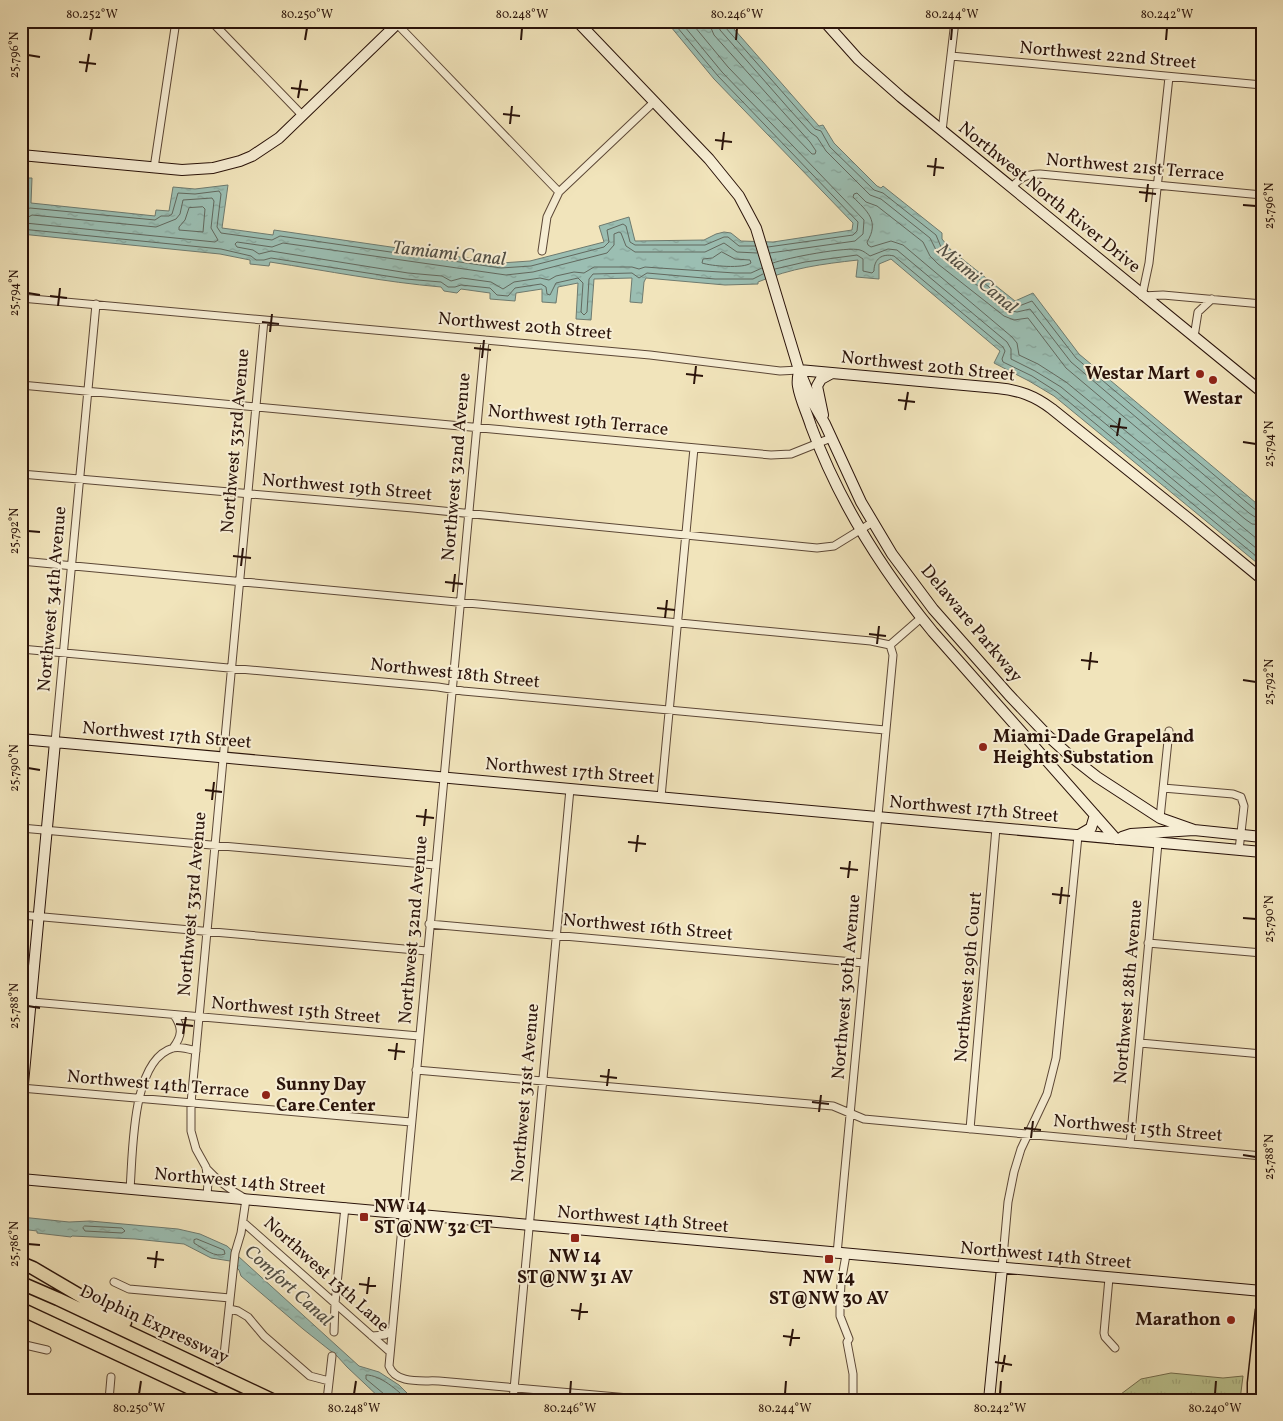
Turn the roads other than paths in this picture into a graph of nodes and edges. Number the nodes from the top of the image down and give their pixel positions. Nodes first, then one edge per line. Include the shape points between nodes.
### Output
1 (176, 21) edge
2 (211, 21) edge
3 (577, 21) edge
4 (824, 21) edge
5 (954, 21) edge
6 (399, 23) edge
7 (950, 56) junction
8 (1169, 76) junction
9 (1262, 85) edge
10 (654, 102) junction
11 (303, 116) junction
12 (942, 131) junction
13 (21, 156) edge
14 (154, 168) junction
15 (1158, 185) junction
16 (1011, 188) junction
17 (558, 192) junction
18 (1262, 195) edge
19 (542, 251) dead end
20 (1142, 296) junction
21 (21, 298) edge
22 (1212, 299) junction
23 (96, 304) junction
24 (1262, 304) edge
25 (264, 320) junction
26 (1194, 337) junction
27 (484, 340) junction
28 (799, 370) junction
29 (832, 373) junction
30 (21, 385) edge
31 (88, 391) junction
32 (1262, 392) edge
33 (256, 407) junction
34 (825, 424) junction
35 (476, 426) junction
36 (831, 438) junction
37 (818, 443) junction
38 (694, 448) junction
39 (21, 474) edge
40 (80, 479) junction
41 (248, 494) junction
42 (468, 514) junction
43 (873, 522) junction
44 (860, 531) junction
45 (685, 535) junction
46 (21, 561) edge
47 (71, 566) junction
48 (1262, 579) edge
49 (240, 582) junction
50 (460, 602) junction
51 (921, 618) junction
52 (677, 623) junction
53 (890, 645) junction
54 (21, 649) edge
55 (63, 653) junction
56 (231, 668) junction
57 (451, 689) junction
58 (668, 710) junction
59 (885, 730) junction
60 (1169, 731) dead end
61 (21, 739) edge
62 (56, 742) junction
63 (223, 757) junction
64 (443, 777) junction
65 (570, 788) junction
66 (1163, 788) junction
67 (661, 797) junction
68 (1095, 815) junction
69 (878, 817) junction
70 (1160, 818) junction
71 (21, 828) edge
72 (996, 828) junction
73 (46, 830) junction
74 (1194, 830) junction
75 (1240, 835) junction
76 (1078, 836) junction
77 (1262, 837) edge
78 (1116, 839) junction
79 (1158, 843) junction
80 (215, 845) junction
81 (1239, 850) junction
82 (1262, 852) edge
83 (435, 865) junction
84 (21, 915) edge
85 (39, 916) junction
86 (429, 924) junction
87 (207, 931) junction
88 (556, 935) junction
89 (1148, 943) junction
90 (426, 951) junction
91 (1262, 953) edge
92 (864, 963) junction
93 (26, 1001) edge
94 (174, 1015) junction
95 (198, 1017) junction
96 (419, 1036) junction
97 (1140, 1043) junction
98 (173, 1048) junction
99 (196, 1051) junction
100 (1262, 1054) edge
101 (416, 1070) junction
102 (543, 1080) junction
103 (22, 1088) edge
104 (138, 1098) junction
105 (191, 1103) junction
106 (21, 1105) edge
107 (850, 1113) junction
108 (411, 1122) junction
109 (970, 1129) junction
110 (1029, 1134) junction
111 (1130, 1144) junction
112 (1262, 1156) edge
113 (206, 1167) junction
114 (21, 1179) edge
115 (130, 1189) junction
116 (207, 1196) junction
117 (246, 1199) junction
118 (345, 1208) junction
119 (403, 1213) junction
120 (243, 1222) junction
121 (529, 1226) junction
122 (842, 1254) junction
123 (21, 1263) edge
124 (1002, 1268) junction
125 (1109, 1278) junction
126 (114, 1282) dead end
127 (24, 1285) edge
128 (1262, 1291) edge
129 (230, 1298) junction
130 (335, 1303) junction
131 (229, 1309) junction
132 (23, 1310) edge
133 (1262, 1310) edge
134 (392, 1330) junction
135 (334, 1332) dead end
136 (372, 1336) junction
137 (21, 1344) edge
138 (1116, 1348) dead end
139 (48, 1350) dead end
140 (390, 1352) junction
141 (224, 1354) dead end
142 (332, 1356) dead end
143 (193, 1363) junction
144 (111, 1377) dead end
145 (329, 1381) junction
146 (1254, 1383) junction
147 (514, 1387) junction
148 (109, 1400) edge
149 (216, 1400) edge
150 (272, 1400) edge
151 (327, 1400) edge
152 (513, 1400) edge
153 (651, 1400) edge
154 (853, 1400) edge
155 (990, 1400) edge
156 (1245, 1400) edge
157 (1254, 1400) edge

1 - 14 street
2 - 11 street
3 - 10 street, Delaware Parkway
4 - 12 street, Northwest North River Drive via 875,75
5 - 7 street
6 - 11 street
6 - 17 street
7 - 8 street, Northwest 22nd Street
7 - 12 street
8 - 9 street, Northwest 22nd Street
8 - 15 street
10 - 17 street
10 - 28 street, Delaware Parkway via 740,196 756,228
11 - 14 street via 267,148 240,161 200,170
12 - 16 street, Northwest North River Drive
13 - 14 street
15 - 16 street, Northwest 21st Terrace via 1034,174 1021,178
15 - 18 street, Northwest 21st Terrace
15 - 20 street
16 - 20 street, Northwest North River Drive
17 - 19 street via 548,217
20 - 22 street
20 - 26 street, Northwest North River Drive
21 - 23 street, Northwest 20th Street
22 - 24 street
22 - 26 street via 1198,312
23 - 25 street, Northwest 20th Street
23 - 31 street, Northwest 34th Avenue
25 - 27 street, Northwest 20th Street
25 - 33 street, Northwest 33rd Avenue
26 - 32 street, Northwest North River Drive
27 - 28 street, Northwest 20th Street
27 - 35 street, Northwest 32nd Avenue
28 - 29 street, Northwest 20th Street
28 - 34 street, Delaware Parkway
28 - 37 street, Delaware Parkway via 797,385
29 - 34 street via 817,386
29 - 48 street, Northwest 20th Street via 998,388 1038,399
30 - 31 street, Northwest 19th Terrace
31 - 33 street, Northwest 19th Terrace
31 - 40 street, Northwest 34th Avenue
33 - 35 street, Northwest 19th Terrace
33 - 41 street, Northwest 33rd Avenue
34 - 36 street, Delaware Parkway
35 - 38 street, Northwest 19th Terrace
35 - 42 street, Northwest 32nd Avenue
36 - 37 street, Northwest 19th Terrace
36 - 43 street, Delaware Parkway
37 - 38 street, Northwest 19th Terrace via 779,455
37 - 44 street, Delaware Parkway
38 - 45 street
39 - 40 street, Northwest 19th Street
40 - 41 street, Northwest 19th Street
40 - 47 street, Northwest 34th Avenue
41 - 42 street, Northwest 19th Street
41 - 49 street, Northwest 33rd Avenue
42 - 45 street, Northwest 19th Street
42 - 50 street, Northwest 32nd Avenue
43 - 44 street, Northwest 19th Street
43 - 70 street, Delaware Parkway via 892,554 940,617 1035,723 1097,777
44 - 45 street, Northwest 19th Street via 824,548
44 - 51 street, Delaware Parkway
45 - 52 street
46 - 47 street
47 - 49 street
47 - 55 street, Northwest 34th Avenue
49 - 50 street
49 - 56 street, Northwest 33rd Avenue
50 - 52 street
50 - 57 street, Northwest 32nd Avenue
51 - 53 street
51 - 68 street, Delaware Parkway
52 - 53 street
52 - 58 street
53 - 59 street, Northwest 30th Avenue via 893,655
54 - 55 street, Northwest 18th Street
55 - 56 street, Northwest 18th Street
55 - 62 street, Northwest 34th Avenue
56 - 57 street, Northwest 18th Street
56 - 63 street, Northwest 33rd Avenue
57 - 58 street, Northwest 18th Street
57 - 64 street, Northwest 32nd Avenue
58 - 59 street, Northwest 18th Street
58 - 67 street
59 - 69 street, Northwest 30th Avenue
60 - 66 street
61 - 62 street, Northwest 17th Street
62 - 63 street, Northwest 17th Street
62 - 73 street, Northwest 34th Avenue
63 - 64 street, Northwest 17th Street
63 - 80 street, Northwest 33rd Avenue
64 - 65 street, Northwest 17th Street
64 - 83 street, Northwest 32nd Avenue
65 - 67 street, Northwest 17th Street
65 - 88 street, Northwest 31st Avenue
66 - 70 street
66 - 75 street via 1241,797 1244,801
67 - 69 street, Northwest 17th Street
68 - 76 street via 1091,828
68 - 78 street, Delaware Parkway
69 - 72 street, Northwest 17th Street
69 - 92 street, Northwest 30th Avenue
70 - 74 street, Delaware Parkway
71 - 73 street
72 - 76 street, Northwest 17th Street
72 - 109 street, Northwest 29th Court
73 - 80 street
73 - 85 street, Northwest 34th Avenue
74 - 75 street, Northwest 17th Street
74 - 78 street, Northwest 17th Street via 1131,834
75 - 77 street, Northwest 17th Street
75 - 81 street
76 - 78 street, Northwest 17th Street
76 - 110 street via 1056,1058 1047,1094
78 - 79 street, Northwest 17th Street
79 - 81 street, Northwest 17th Street
79 - 89 street, Northwest 28th Avenue
80 - 83 street
80 - 87 street, Northwest 33rd Avenue
81 - 82 street, Northwest 17th Street
83 - 86 street, Northwest 32nd Avenue
84 - 85 street
85 - 87 street
85 - 93 street, Northwest 34th Avenue
86 - 88 street, Northwest 16th Street
86 - 90 street, Northwest 32nd Avenue
87 - 90 street
87 - 95 street, Northwest 33rd Avenue
88 - 92 street, Northwest 16th Street
88 - 102 street, Northwest 31st Avenue
89 - 91 street
89 - 97 street, Northwest 28th Avenue
90 - 96 street, Northwest 32nd Avenue
92 - 107 street, Northwest 30th Avenue
93 - 94 street, Northwest 15th Street
93 - 103 street, Northwest 34th Avenue
94 - 95 street, Northwest 15th Street
94 - 98 street via 181,1033
95 - 96 street, Northwest 15th Street
95 - 99 street, Northwest 33rd Avenue
96 - 101 street, Northwest 32nd Avenue
97 - 100 street
97 - 111 street, Northwest 28th Avenue
98 - 99 street
98 - 104 street via 150,1068
99 - 105 street, Northwest 33rd Avenue
101 - 102 street, Northwest 15th Street
101 - 108 street, Northwest 32nd Avenue
102 - 107 street, Northwest 15th Street via 833,1106
102 - 121 street, Northwest 31st Avenue
103 - 104 street, Northwest 14th Terrace
103 - 106 street, Northwest 34th Avenue
104 - 105 street, Northwest 14th Terrace
104 - 115 street
105 - 108 street, Northwest 14th Terrace
105 - 113 street, Northwest 33rd Avenue via 192,1136
107 - 109 street, Northwest 15th Street via 864,1119
107 - 122 street, Northwest 30th Avenue
108 - 119 street, Northwest 32nd Avenue
109 - 110 street, Northwest 15th Street
110 - 111 street, Northwest 15th Street
110 - 124 street via 1017,1159 1009,1193
111 - 112 street, Northwest 15th Street
113 - 116 street
113 - 117 street via 229,1190
114 - 115 street, Northwest 14th Street
115 - 116 street, Northwest 14th Street
116 - 117 street, Northwest 14th Street
117 - 118 street, Northwest 14th Street
117 - 120 street
118 - 119 street, Northwest 14th Street
118 - 130 street
119 - 121 street, Northwest 14th Street
119 - 134 street, Northwest 32nd Avenue
120 - 129 street via 235,1253
120 - 130 street, Northwest 13th Lane
121 - 122 street, Northwest 14th Street
121 - 147 street, Northwest 31st Avenue
122 - 124 street, Northwest 14th Street
122 - 154 street, Northwest 30th Avenue via 840,1316 849,1339
123 - 143 highway
124 - 125 street, Northwest 14th Street
124 - 155 street
125 - 128 street, Northwest 14th Street
125 - 138 street via 1104,1333
126 - 129 street via 129,1289
127 - 143 highway, Dolphin Expressway
129 - 131 street
130 - 135 street
130 - 136 street, Northwest 13th Lane
131 - 141 street
131 - 145 street via 248,1317 264,1336 310,1376
132 - 149 highway
133 - 146 highway
134 - 136 street
134 - 140 street, Northwest 32nd Avenue
136 - 140 street, Northwest 13th Lane
137 - 139 street
140 - 147 street, Northwest 32nd Avenue via 389,1366 398,1377
142 - 145 street
143 - 150 highway, Dolphin Expressway
144 - 148 street
145 - 151 street
146 - 156 highway via 1246,1391
146 - 157 highway
147 - 152 street, Northwest 31st Avenue
147 - 153 street

